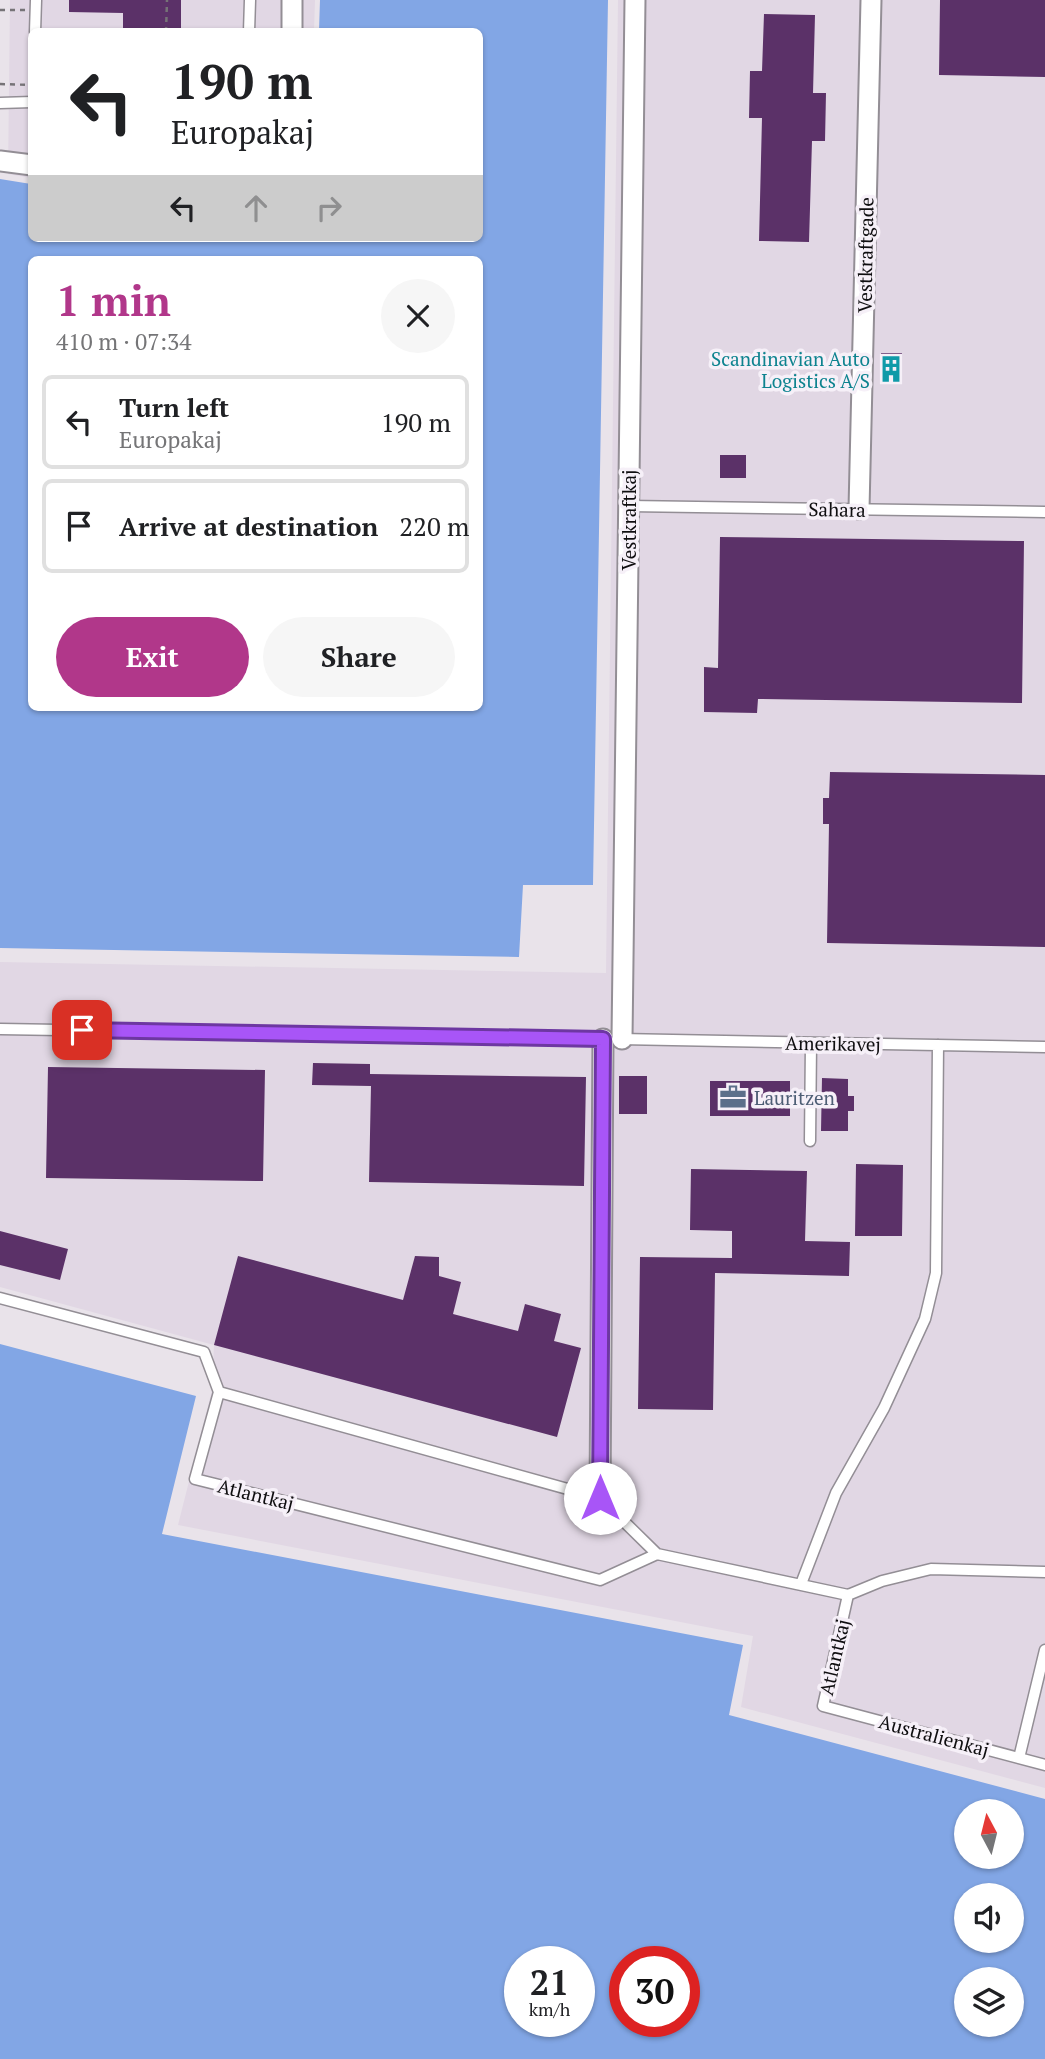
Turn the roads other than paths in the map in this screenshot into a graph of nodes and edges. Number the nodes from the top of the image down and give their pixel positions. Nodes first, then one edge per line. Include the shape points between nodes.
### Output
1 (250, 0) edge
2 (292, 0) edge
3 (635, 0) edge
4 (871, 0) edge
5 (36, 5) edge
6 (35, 28) edge
7 (249, 28) edge
8 (292, 28) edge
9 (28, 102) edge
10 (0, 103) edge
11 (0, 161) edge
12 (28, 164) edge
13 (629, 506) junction
14 (859, 509) junction
15 (1045, 512) edge
16 (0, 1029) edge
17 (613, 1039) junction
18 (811, 1043) junction
19 (938, 1045) junction
20 (1045, 1047) edge
21 (810, 1141) dead end
22 (0, 1298) edge
23 (219, 1392) junction
24 (600, 1498) junction
25 (657, 1553) junction
26 (1045, 1572) edge
27 (800, 1584) junction
28 (848, 1595) junction
29 (1045, 1650) edge
30 (823, 1706) joint
31 (1020, 1758) junction
32 (1045, 1765) edge

1 - 7 lane
2 - 8 street
3 - 13 street, Vestkraftkaj
4 - 14 street, Vestkraftgade
5 - 6 lane
9 - 10 lane
11 - 12 street
13 - 14 lane, Sahara
13 - 17 street, Vestkraftkaj
14 - 15 lane, Sahara
16 - 17 lane, Amerikavej
17 - 18 lane, Amerikavej
17 - 24 street, Vestkraftkaj
18 - 19 lane, Amerikavej
18 - 21 lane
19 - 20 lane, Amerikavej
19 - 27 lane via 936,1272 925,1319 884,1408 836,1493
22 - 23 lane via 204,1352
23 - 24 lane
23 - 25 lane, Atlantkaj via 195,1479 600,1580
24 - 25 lane
25 - 27 lane, Atlantkaj
26 - 28 lane via 930,1569
27 - 28 lane, Atlantkaj
28 - 30 lane, Atlantkaj
29 - 31 lane
30 - 31 lane, Australienkaj
31 - 32 lane, Australienkaj

